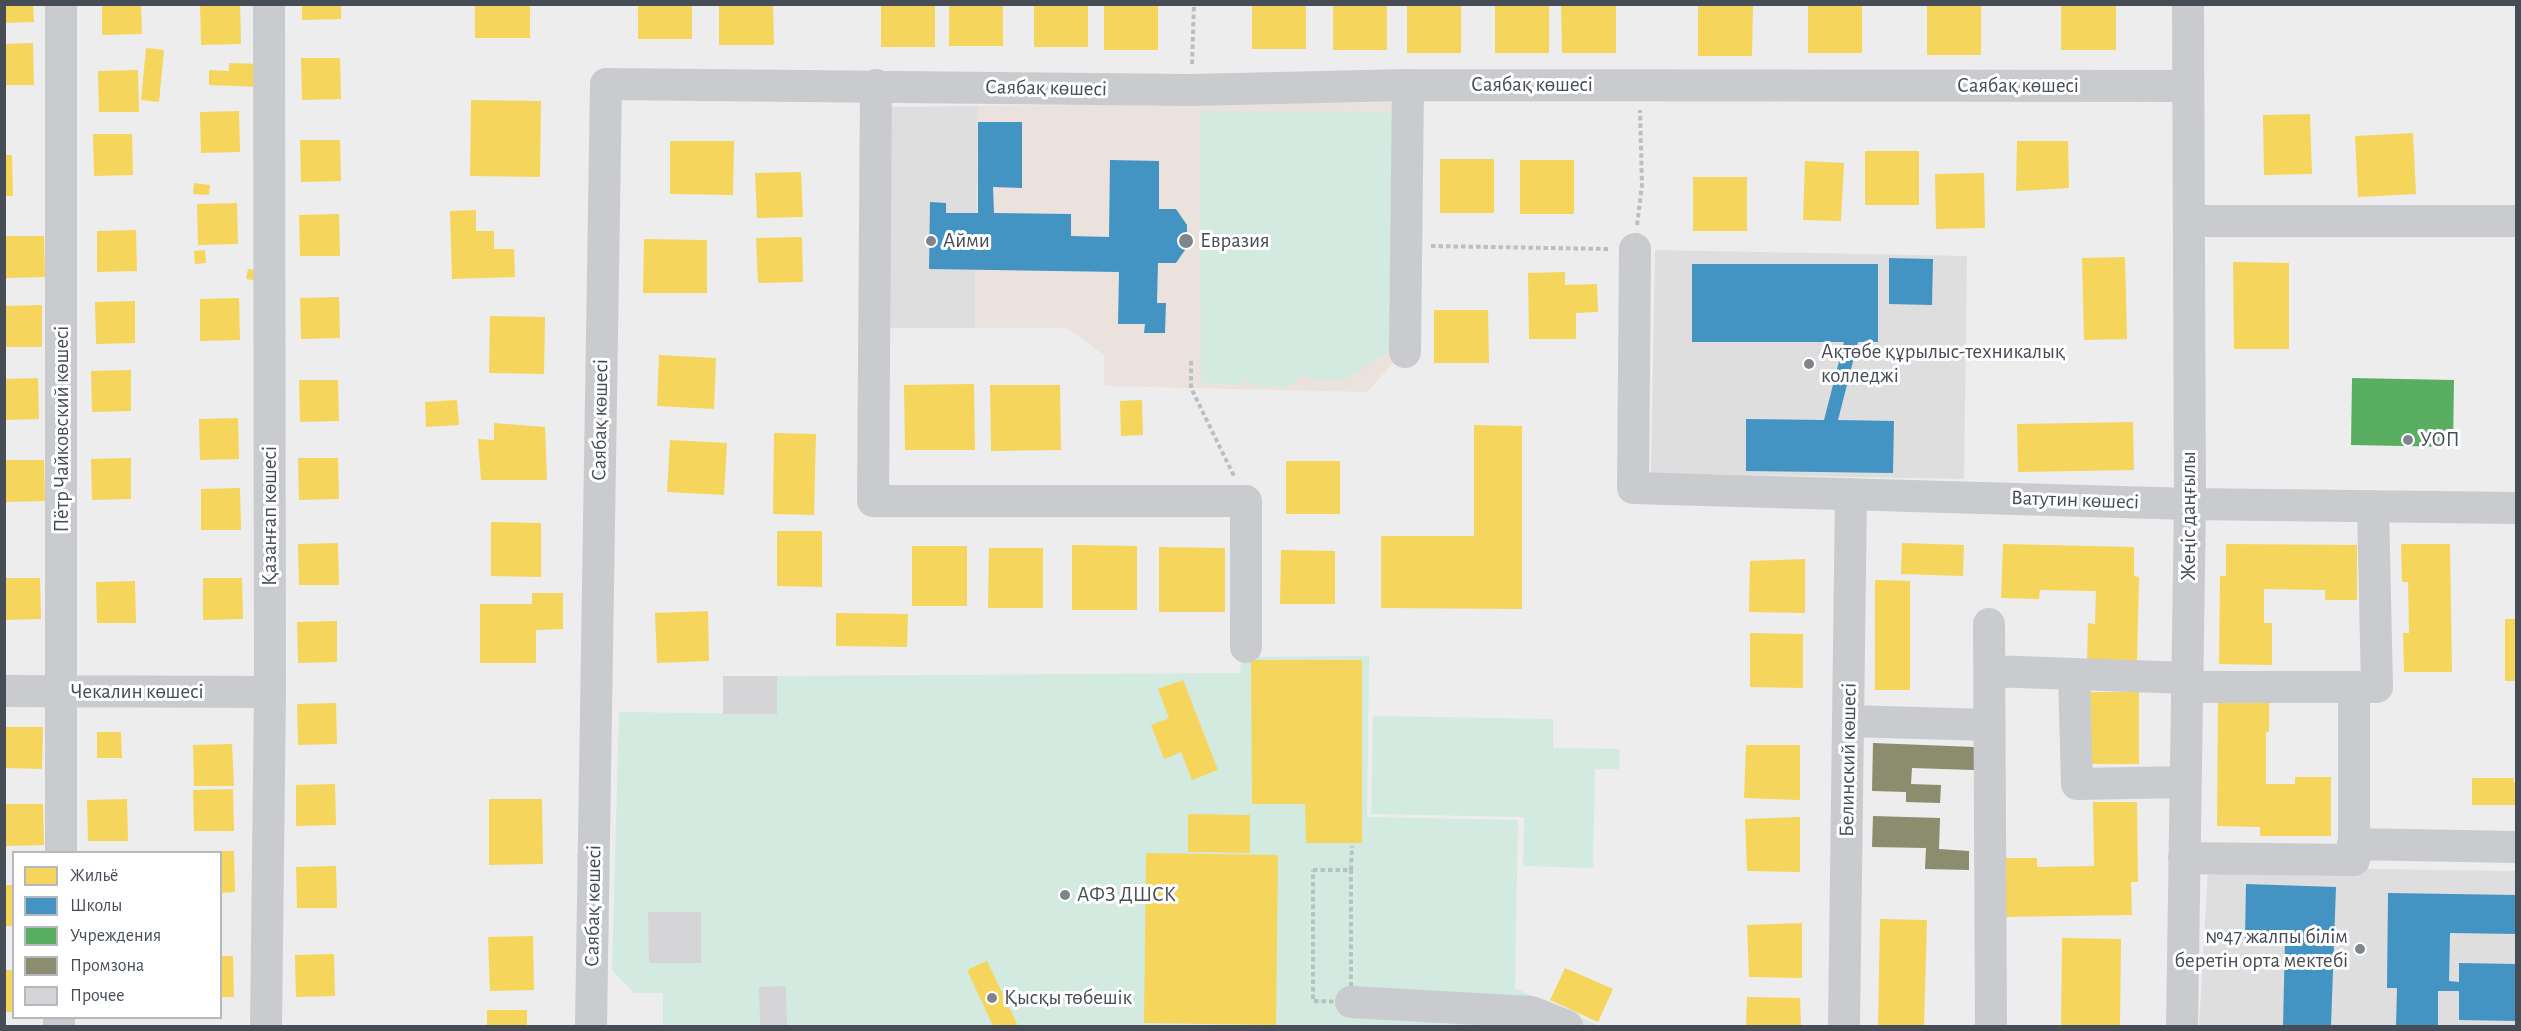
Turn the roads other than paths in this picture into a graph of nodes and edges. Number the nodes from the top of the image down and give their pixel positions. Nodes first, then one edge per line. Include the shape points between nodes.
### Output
1 (61, 4) edge
2 (269, 4) edge
3 (2188, 4) edge
4 (1408, 85) junction
5 (876, 86) junction
6 (2188, 86) junction
7 (2189, 221) junction
8 (2517, 221) edge
9 (1635, 249) road end
10 (1405, 352) dead end
11 (1851, 494) junction
12 (2190, 504) junction
13 (2373, 506) junction
14 (2517, 508) edge
15 (1989, 624) dead end
16 (1246, 647) dead end
17 (1990, 671) junction
18 (2074, 674) junction
19 (2187, 682) junction
20 (2354, 687) junction
21 (4, 691) edge
22 (63, 691) junction
23 (270, 692) junction
24 (1848, 722) junction
25 (1989, 725) junction
26 (2185, 782) junction
27 (2353, 844) junction
28 (2517, 847) edge
29 (61, 851) edge
30 (2184, 858) junction
31 (1351, 1002) road end
32 (266, 1026) edge
33 (591, 1026) edge
34 (1567, 1026) edge
35 (1844, 1026) edge
36 (1991, 1026) edge
37 (2182, 1026) edge

1 - 22 street, Пётр Чайковский көшесі
2 - 23 street, Қазанғап көшесі
3 - 6 street, Жеңіс даңғылы
4 - 5 street, Саябақ көшесі via 1191,90
4 - 6 street, Саябақ көшесі
4 - 10 street
5 - 16 street via 873,501 1246,501
5 - 33 street, Саябақ көшесі via 606,84
6 - 7 street, Жеңіс даңғылы
7 - 8 street
7 - 12 street, Жеңіс даңғылы
9 - 11 street, Ватутин көшесі via 1633,488
11 - 12 street, Ватутин көшесі
11 - 24 street, Белинский көшесі
12 - 13 street, Ватутин көшесі
12 - 19 street, Жеңіс даңғылы
13 - 14 street, Ватутин көшесі
13 - 20 street via 2377,687
15 - 17 street
17 - 18 street
17 - 25 street
18 - 19 street
18 - 26 street via 2077,784
19 - 20 street
19 - 26 street, Жеңіс даңғылы
20 - 27 street
21 - 22 street, Чекалин көшесі
22 - 23 street, Чекалин көшесі
22 - 29 street, Пётр Чайковский көшесі
23 - 32 street, Қазанғап көшесі
24 - 25 street
24 - 35 street, Белинский көшесі
25 - 36 street
26 - 30 street, Жеңіс даңғылы
27 - 28 street
27 - 30 street via 2354,860
30 - 37 street, Жеңіс даңғылы
31 - 34 street via 1531,1012

